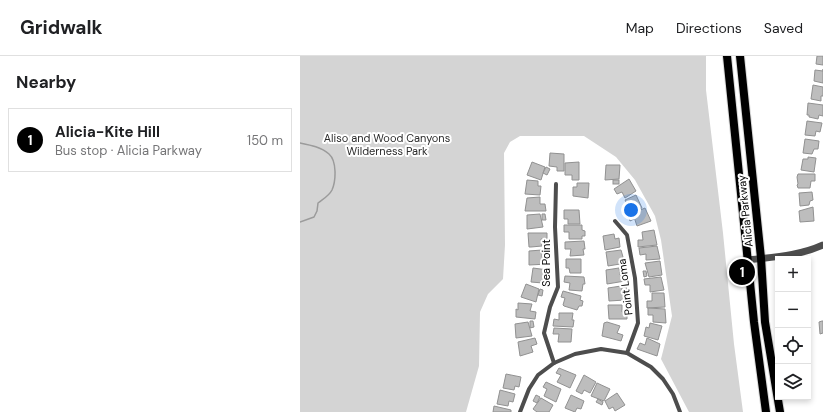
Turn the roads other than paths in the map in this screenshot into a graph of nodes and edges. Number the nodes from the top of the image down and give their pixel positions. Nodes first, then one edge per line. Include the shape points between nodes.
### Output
1 (727, 56) edge
2 (740, 56) edge
3 (556, 184) dead end
4 (615, 221) dead end
5 (823, 245) edge
6 (761, 258) junction
7 (747, 260) junction
8 (627, 353) junction
9 (554, 363) junction
10 (520, 412) edge
11 (680, 412) edge
12 (766, 412) edge
13 (780, 412) edge

1 - 7 main road, Alicia Parkway
2 - 6 main road, Alicia Parkway
3 - 9 street, Sea Point via 558,287 544,333
4 - 8 street, Point Loma via 627,235 635,278 638,323
5 - 6 street via 792,255
6 - 7 street
6 - 13 main road, Alicia Parkway via 765,322
7 - 12 main road, Alicia Parkway
8 - 9 street via 602,349 575,354
8 - 11 street via 651,367 663,379 673,394
9 - 10 street via 538,375

